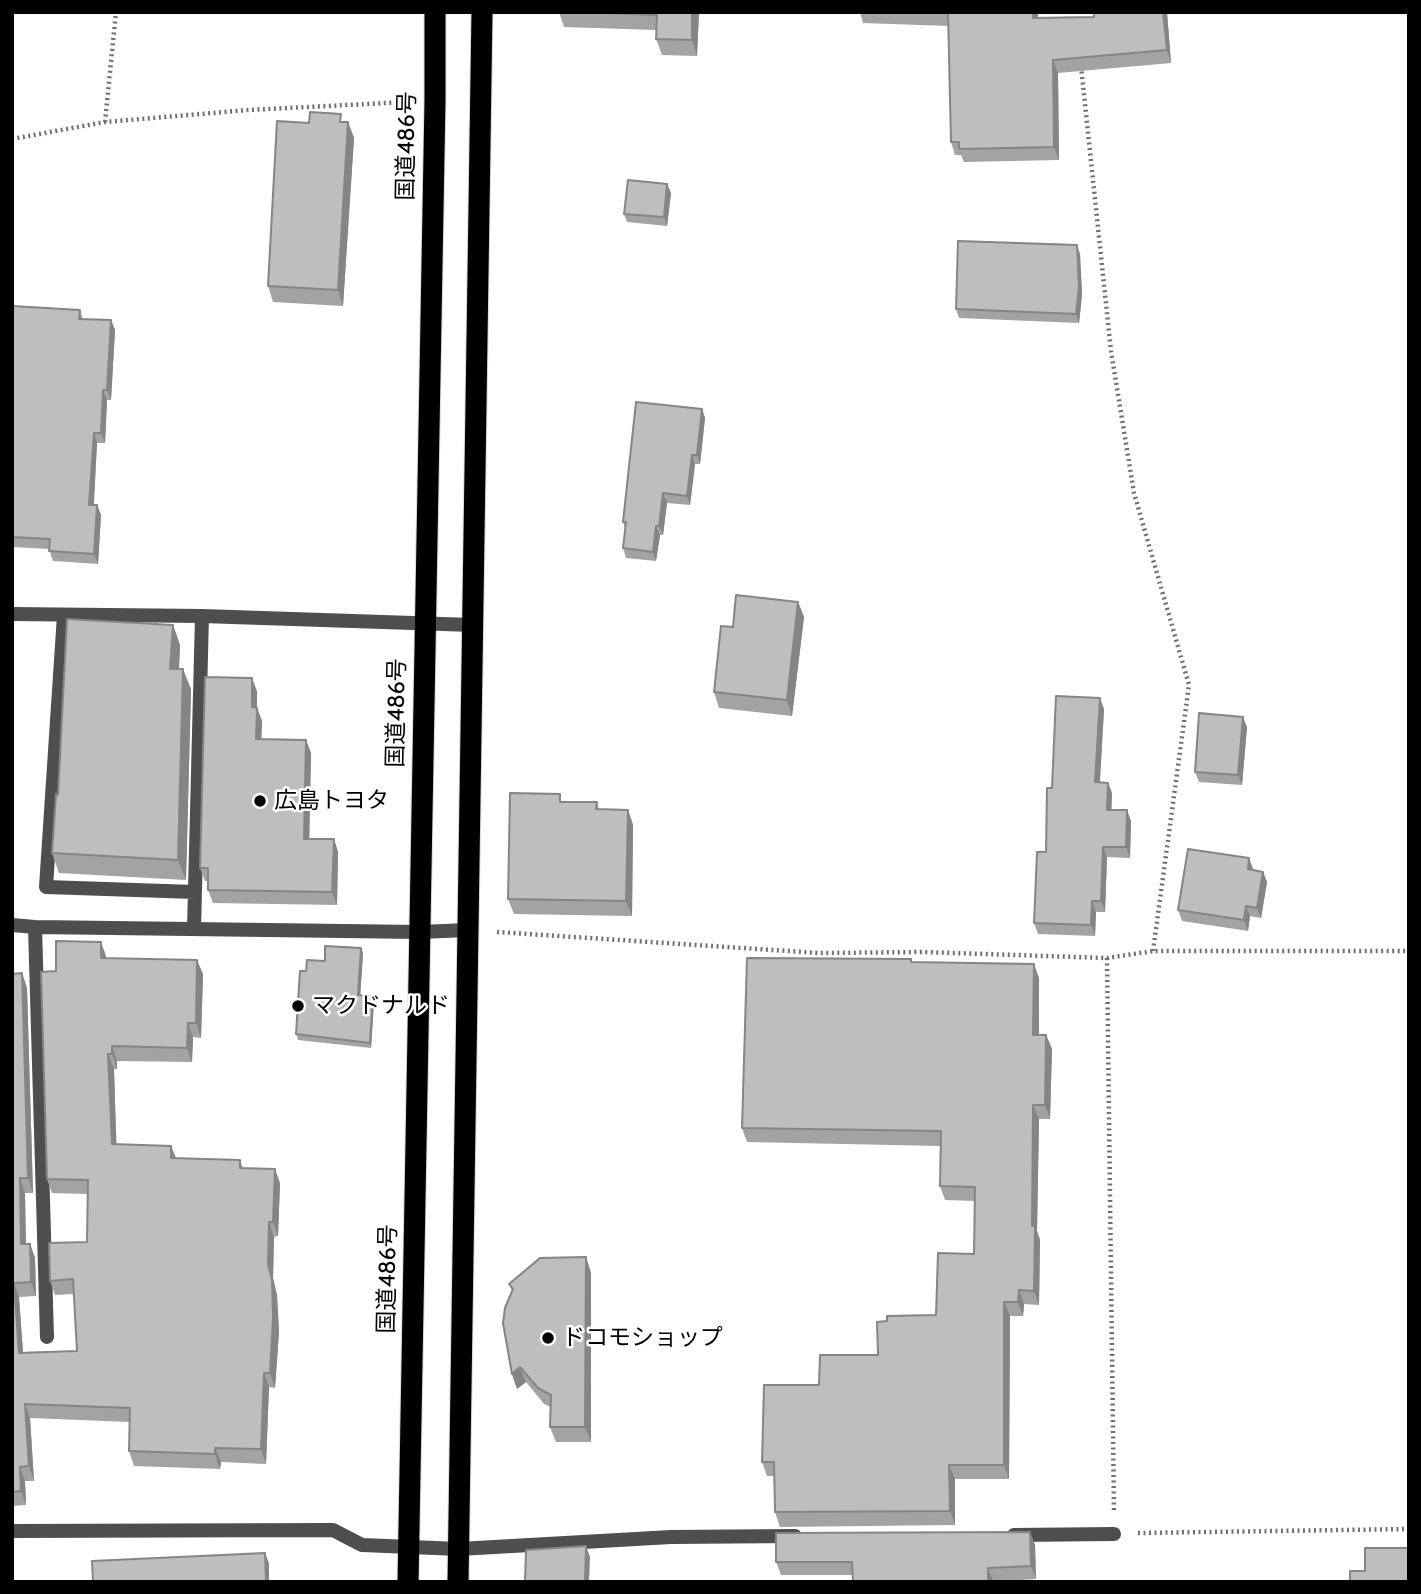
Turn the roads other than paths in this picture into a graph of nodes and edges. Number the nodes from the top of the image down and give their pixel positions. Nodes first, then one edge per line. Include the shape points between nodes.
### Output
1 (435, 12) edge
2 (482, 12) edge
3 (12, 614) edge
4 (64, 615) junction
5 (202, 617) junction
6 (424, 623) junction
7 (473, 625) junction
8 (195, 892) junction
9 (12, 925) edge
10 (36, 927) junction
11 (194, 929) junction
12 (468, 930) junction
13 (420, 932) junction
14 (47, 1337) dead end
15 (12, 1531) edge
16 (1114, 1534) road end
17 (1004, 1535) edge
18 (810, 1536) edge
19 (409, 1547) junction
20 (458, 1549) junction
21 (408, 1582) edge
22 (458, 1582) edge

1 - 6 highway, 国道486号
2 - 7 highway
3 - 4 street
4 - 5 street
4 - 8 street via 46,887
5 - 6 street
5 - 8 street
6 - 7 street
6 - 13 highway, 国道486号
7 - 12 highway
8 - 11 street
9 - 10 street
10 - 11 street
10 - 14 street
11 - 13 street
12 - 13 street
12 - 20 highway
13 - 19 highway, 国道486号
15 - 19 street via 333,1530 362,1545
16 - 17 street
18 - 20 street via 671,1537
19 - 20 street
19 - 21 highway, 国道486号
20 - 22 highway

